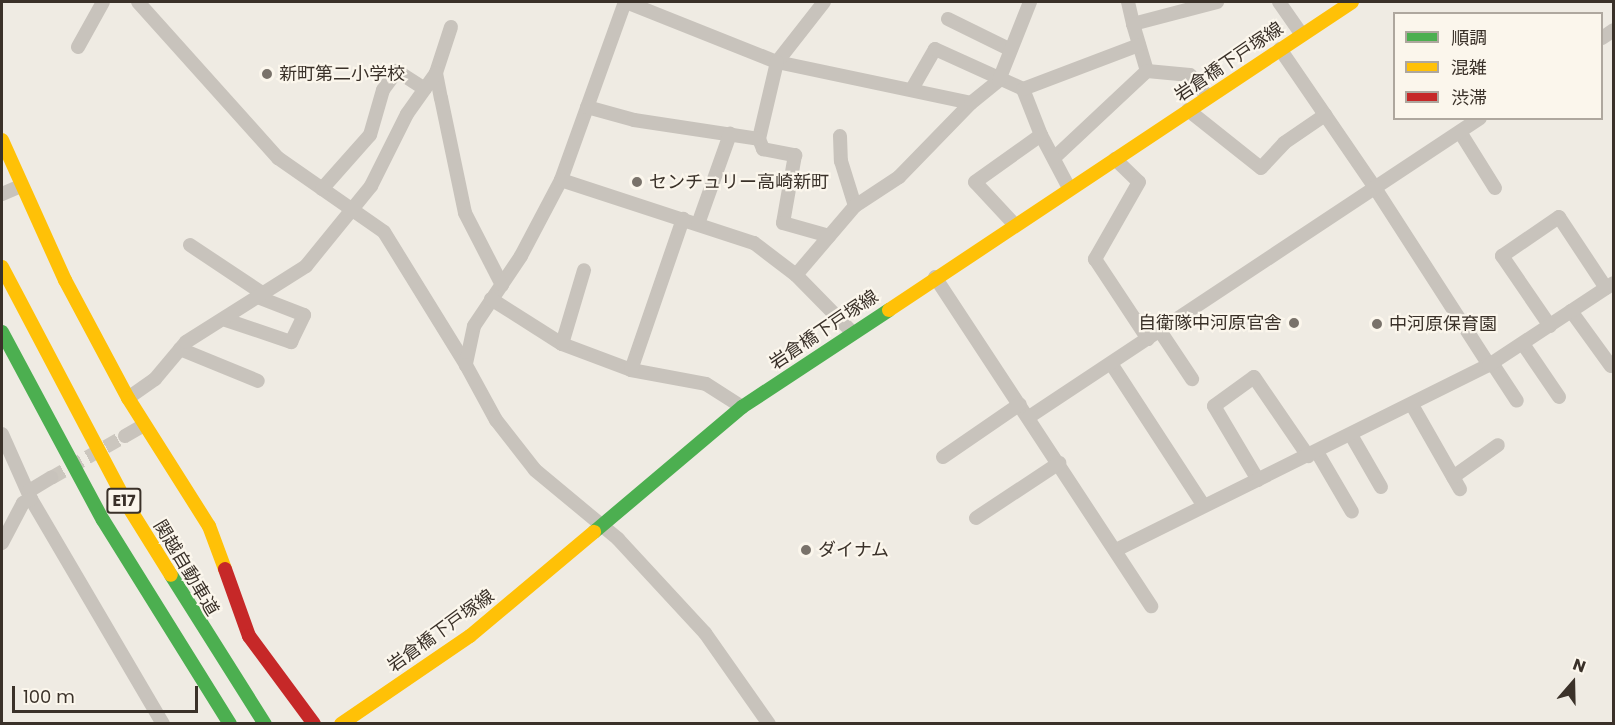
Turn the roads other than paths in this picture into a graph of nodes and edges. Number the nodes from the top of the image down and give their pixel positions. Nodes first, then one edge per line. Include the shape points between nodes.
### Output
1 (103, 2) edge
2 (625, 2) edge
3 (824, 2) edge
4 (1030, 2) edge
5 (1128, 2) edge
6 (1217, 2) edge
7 (1280, 2) edge
8 (1352, 2) edge
9 (143, 5) edge
10 (948, 19) dead end
11 (1133, 24) junction
12 (451, 27) dead end
13 (1302, 34) junction
14 (1139, 45) junction
15 (78, 47) dead end
16 (1009, 49) junction
17 (1280, 49) junction
18 (777, 62) junction
19 (1147, 71) junction
20 (436, 73) junction
21 (999, 80) junction
22 (424, 89) junction
23 (912, 89) junction
24 (1023, 89) junction
25 (1208, 97) junction
26 (971, 103) junction
27 (587, 107) junction
28 (1188, 110) junction
29 (1325, 115) junction
30 (1477, 120) edge
31 (1460, 132) junction
32 (730, 134) junction
33 (1041, 135) junction
34 (840, 136) dead end
35 (759, 139) junction
36 (2, 141) edge
37 (1054, 158) junction
38 (1115, 159) junction
39 (561, 180) junction
40 (21, 186) junction
41 (1069, 188) junction
42 (1375, 188) junction
43 (1495, 188) dead end
44 (322, 189) junction
45 (2, 194) edge
46 (855, 206) junction
47 (354, 210) junction
48 (683, 219) junction
49 (698, 224) junction
50 (1014, 224) junction
51 (829, 236) junction
52 (190, 245) dead end
53 (2, 267) edge
54 (584, 270) dead end
55 (796, 275) junction
56 (936, 277) junction
57 (502, 285) junction
58 (1610, 286) edge
59 (262, 296) junction
60 (491, 299) junction
61 (1571, 311) junction
62 (226, 320) junction
63 (1550, 326) junction
64 (2, 332) edge
65 (852, 332) junction
66 (1154, 335) junction
67 (562, 344) junction
68 (1523, 344) junction
69 (180, 349) junction
70 (1491, 364) junction
71 (466, 365) junction
72 (1112, 365) junction
73 (1611, 366) dead end
74 (631, 370) junction
75 (1192, 380) dead end
76 (258, 381) dead end
77 (1559, 397) dead end
78 (128, 398) junction
79 (1517, 401) dead end
80 (1020, 404) junction
81 (1412, 405) junction
82 (742, 407) junction
83 (1029, 417) junction
84 (144, 426) junction
85 (2, 434) edge
86 (1351, 435) junction
87 (125, 436) tunnel mouth
88 (1498, 445) dead end
89 (1312, 454) junction
90 (943, 458) dead end
91 (1059, 463) junction
92 (51, 478) tunnel mouth
93 (1258, 480) junction
94 (1381, 487) dead end
95 (30, 495) junction
96 (1204, 506) junction
97 (1352, 512) dead end
98 (976, 518) dead end
99 (603, 526) junction
100 (2, 543) edge
101 (1116, 550) junction
102 (1150, 606) dead end
103 (766, 722) edge
104 (163, 723) edge
105 (230, 723) edge
106 (265, 723) edge
107 (314, 723) edge
108 (341, 723) edge

1 - 15 street
2 - 18 street
2 - 27 street
3 - 18 street
4 - 16 street
5 - 11 street
6 - 11 street
7 - 13 street
8 - 13 main road, 岩倉橋下戸塚線
9 - 44 street via 273,153
10 - 16 street
11 - 14 street
12 - 20 street
13 - 17 main road, 岩倉橋下戸塚線
14 - 19 street
14 - 24 street
16 - 21 street
17 - 25 main road, 岩倉橋下戸塚線
17 - 29 street
18 - 23 street
18 - 35 street
19 - 25 street via 1190,75
19 - 37 street
20 - 22 street
20 - 57 street via 465,213
21 - 23 street via 935,49
21 - 24 street
21 - 26 street
22 - 44 street via 397,70 383,90 370,135
22 - 47 street
23 - 26 street
24 - 33 street
25 - 28 main road, 岩倉橋下戸塚線
26 - 46 street via 899,177
27 - 32 street via 634,120
27 - 39 street
28 - 29 street via 1261,168 1284,143
28 - 38 main road, 岩倉橋下戸塚線
29 - 42 street
30 - 31 street
31 - 42 street
31 - 43 street
32 - 35 street
32 - 49 street
33 - 37 street
33 - 50 street via 975,182
34 - 46 street via 840,161
35 - 51 street via 763,149 795,155 783,223
36 - 40 main road
37 - 41 street
38 - 41 main road, 岩倉橋下戸塚線
38 - 66 street via 1139,182 1095,260
39 - 48 street
39 - 57 street via 547,212
40 - 45 street
40 - 78 main road via 65,280
41 - 50 main road, 岩倉橋下戸塚線
42 - 66 street
42 - 70 street
44 - 47 street
46 - 51 street
47 - 59 street via 306,266
47 - 71 street via 384,232
48 - 49 street
48 - 74 street
49 - 55 street via 754,243
50 - 56 main road, 岩倉橋下戸塚線
51 - 55 street
52 - 59 street
53 - 106 main road, 関越自動車道 / E17 via 128,506
54 - 67 street
55 - 65 street
56 - 65 main road, 岩倉橋下戸塚線
56 - 80 street
57 - 60 street
58 - 61 street
58 - 63 street via 1559,217 1502,256
59 - 62 street
59 - 62 street via 304,315 291,342
60 - 67 street
60 - 71 street via 474,326
61 - 63 street
61 - 73 street
62 - 69 street
63 - 68 street
64 - 105 main road, E17 via 103,520
65 - 82 main road, 岩倉橋下戸塚線
66 - 72 street
66 - 75 street
67 - 74 street
68 - 70 street
68 - 77 street
69 - 76 street
69 - 78 street via 155,379
70 - 79 street
70 - 81 street
71 - 99 street via 496,420 529,462
72 - 83 street
72 - 96 street
74 - 82 street via 706,384
78 - 84 main road
80 - 83 street
80 - 90 street
81 - 86 street
81 - 88 street via 1457,483
82 - 99 main road, 岩倉橋下戸塚線
83 - 91 street
84 - 87 street
84 - 107 main road via 208,526 249,636
85 - 95 street
86 - 89 street
86 - 94 street
89 - 93 street
89 - 93 street via 1254,377 1214,406
89 - 97 street
91 - 98 street
91 - 101 street
92 - 95 street
93 - 96 street
95 - 100 street via 22,502
95 - 104 street
96 - 101 street
99 - 103 street via 705,633
99 - 108 main road, 岩倉橋下戸塚線 via 470,636
101 - 102 street

